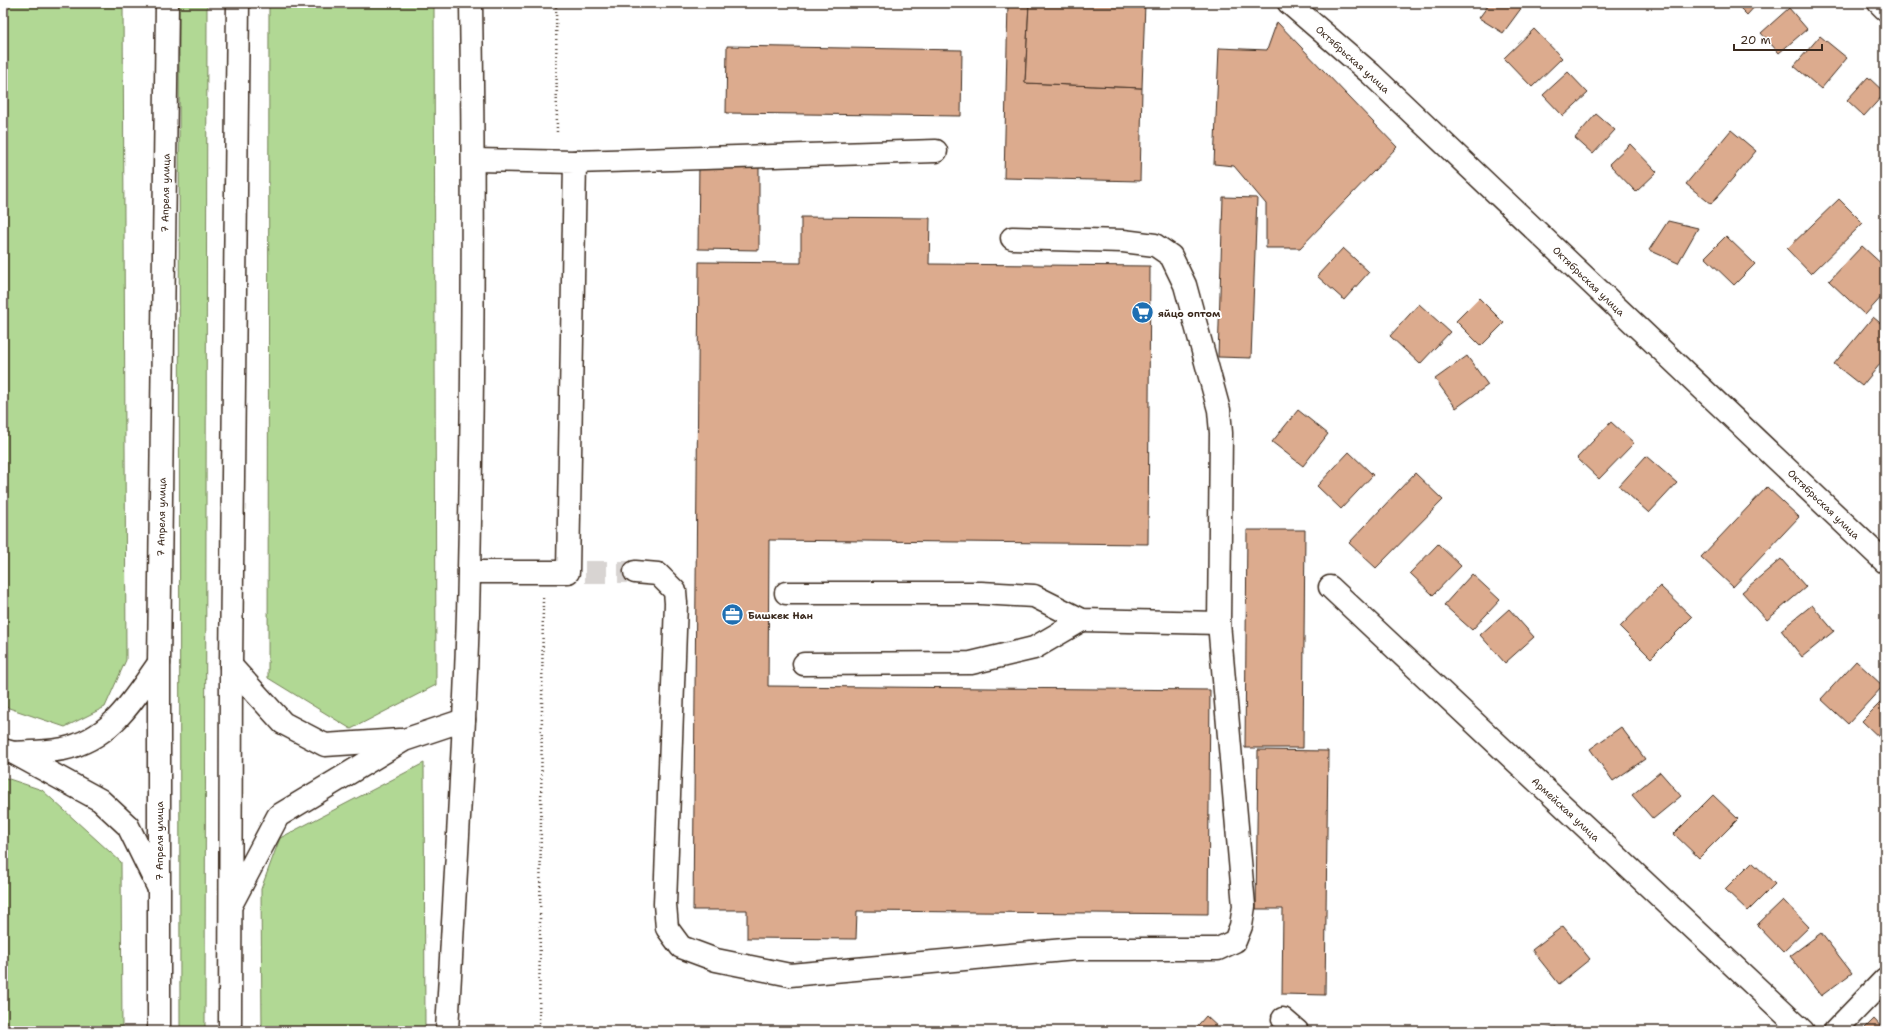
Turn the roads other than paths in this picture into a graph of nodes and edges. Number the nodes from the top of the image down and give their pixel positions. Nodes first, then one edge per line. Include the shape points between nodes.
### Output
1 (167, 3) edge
2 (238, 3) edge
3 (471, 3) edge
4 (1289, 3) edge
5 (1879, 3) edge
6 (1885, 9) edge
7 (936, 151) dead end
8 (474, 160) junction
9 (575, 162) junction
10 (1012, 238) dead end
11 (1885, 562) edge
12 (469, 572) junction
13 (635, 572) tunnel mouth
14 (1330, 587) dead end
15 (786, 593) dead end
16 (1082, 620) junction
17 (1219, 623) junction
18 (159, 663) junction
19 (804, 664) dead end
20 (231, 666) junction
21 (464, 720) junction
22 (404, 740) junction
23 (9, 751) edge
24 (160, 891) junction
25 (230, 907) junction
26 (1885, 979) edge
27 (159, 1031) edge
28 (230, 1031) edge
29 (447, 1031) edge
30 (1803, 1031) edge
31 (1835, 1031) edge

1 - 18 main road, 7 Апреля улица
2 - 20 main road
3 - 8 main road
4 - 11 main road, Октябрьская улица via 1371,74
5 - 6 main road
7 - 9 main road
8 - 9 main road
8 - 12 main road
9 - 12 main road via 576,572
10 - 17 main road via 1123,240 1155,245 1171,256 1185,285 1219,410
12 - 21 main road
13 - 17 main road via 658,574 675,591 665,904 668,928 681,947 716,960 790,976 1075,949 1218,949 1235,941 1241,926 1244,906
14 - 30 main road, Армейская улица
15 - 16 main road via 981,593 1034,596
16 - 17 main road
16 - 19 main road via 1034,648 971,663
18 - 23 main road via 122,715 94,739 63,749
18 - 24 main road, 7 Апреля улица
20 - 22 main road via 283,723 325,745
20 - 25 main road
21 - 22 main road
21 - 29 main road
22 - 25 main road via 278,816
23 - 24 main road via 100,800 128,826
24 - 27 main road, 7 Апреля улица
25 - 28 main road
26 - 31 main road

